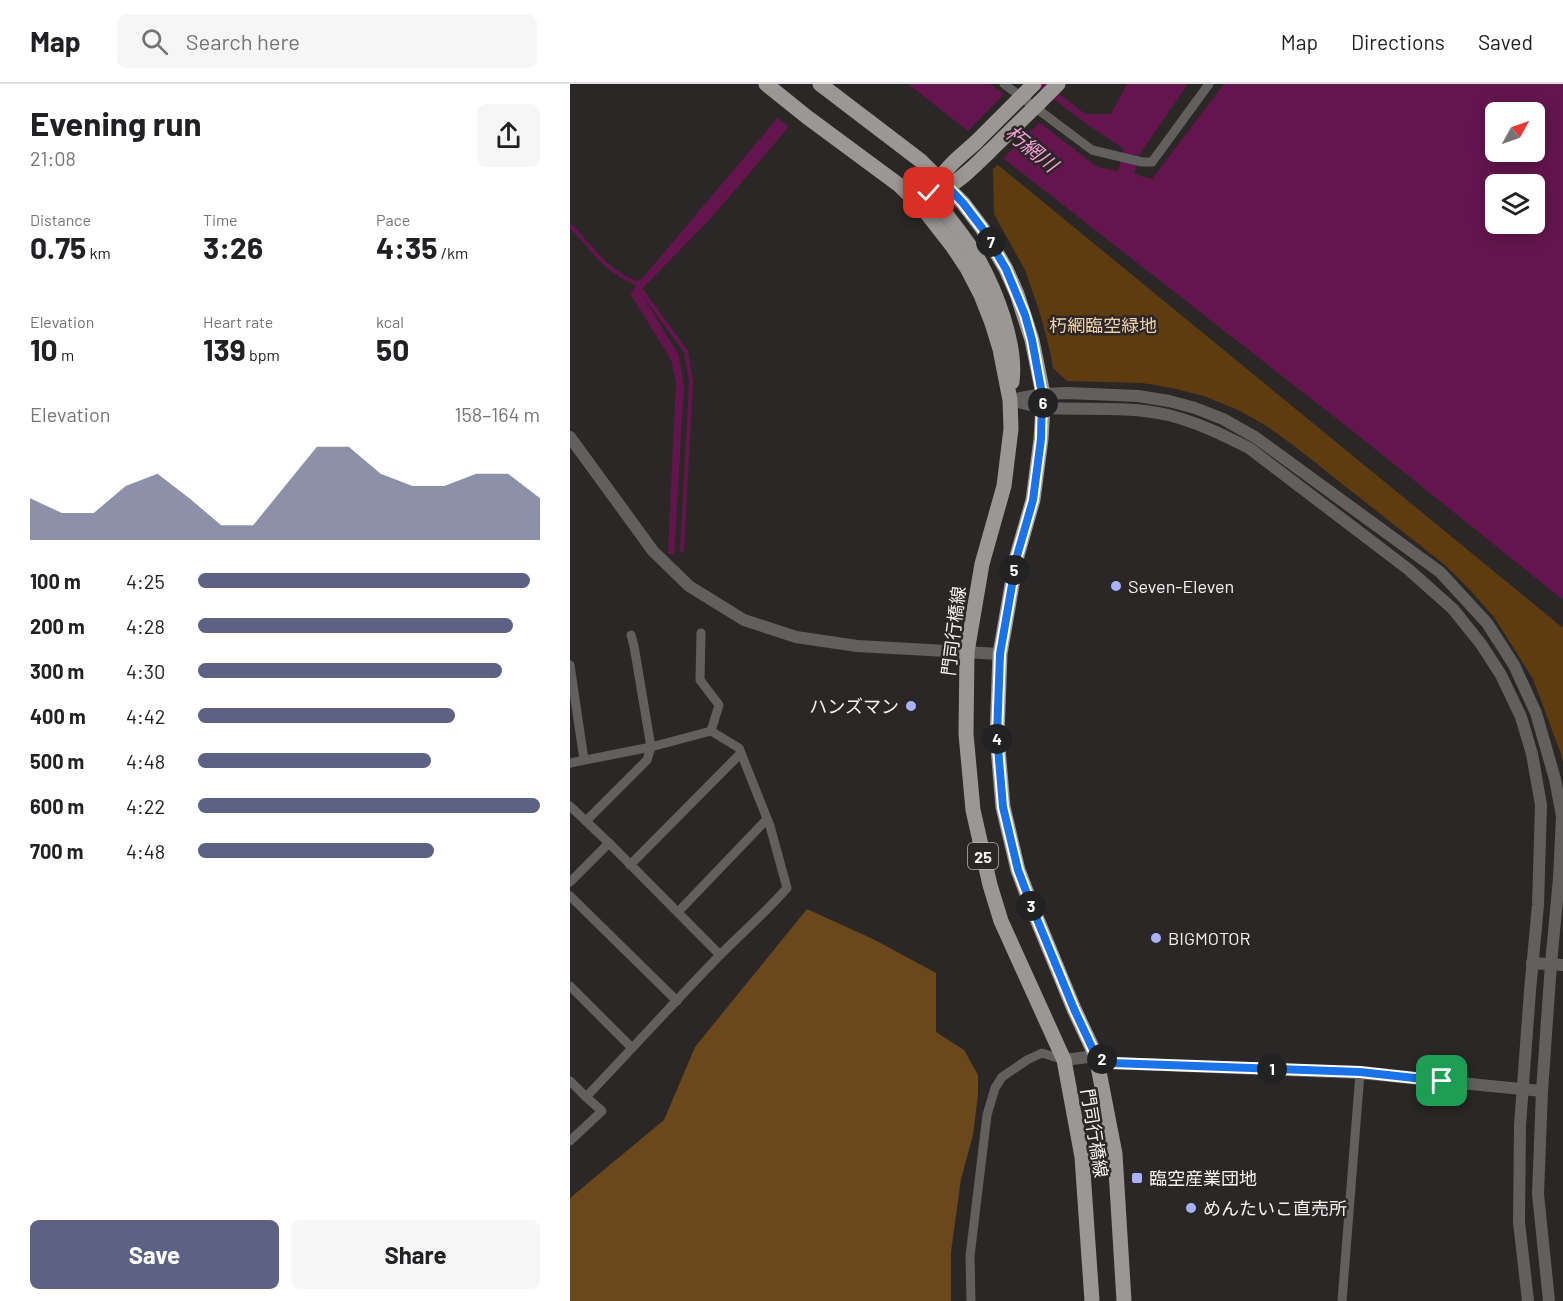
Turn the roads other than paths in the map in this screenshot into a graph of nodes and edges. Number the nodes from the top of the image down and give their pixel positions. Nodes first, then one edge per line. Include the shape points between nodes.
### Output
1 (766, 84) edge
2 (1004, 84) edge
3 (1058, 84) edge
4 (1209, 84) edge
5 (824, 88) edge
6 (1030, 88) edge
7 (921, 161) junction
8 (951, 166) junction
9 (962, 178) junction
10 (941, 186) junction
11 (902, 188) junction
12 (963, 203) junction
13 (1010, 400) junction
14 (1043, 401) junction
15 (570, 437) edge
16 (701, 633) dead end
17 (631, 635) dead end
18 (967, 652) junction
19 (1000, 654) junction
20 (570, 665) edge
21 (573, 710) edge
22 (711, 731) junction
23 (651, 747) junction
24 (741, 753) junction
25 (584, 760) junction
26 (570, 763) edge
27 (570, 806) edge
28 (767, 819) junction
29 (586, 821) junction
30 (609, 843) junction
31 (630, 865) junction
32 (570, 882) edge
33 (570, 896) edge
34 (678, 912) junction
35 (720, 955) junction
36 (1532, 963) junction
37 (1557, 965) edge
38 (570, 986) edge
39 (676, 1001) junction
40 (632, 1048) junction
41 (1096, 1056) junction
42 (1064, 1060) junction
43 (1360, 1072) junction
44 (570, 1082) edge
45 (1523, 1089) junction
46 (1542, 1091) junction
47 (586, 1097) junction
48 (570, 1141) edge
49 (971, 1301) edge
50 (1092, 1301) edge
51 (1124, 1301) edge
52 (1342, 1301) edge
53 (1528, 1301) edge
54 (1549, 1301) edge

1 - 11 main road, 門司行橋線 / 25
2 - 4 street via 1092,150 1152,162
3 - 9 main road, bridge
5 - 7 main road, 門司行橋線 / 25
6 - 8 main road, bridge
7 - 8 main road via 935,169
7 - 10 main road, 門司行橋線 / 25
8 - 10 main road
9 - 10 main road
9 - 12 main road via 959,190
10 - 11 main road via 919,193
10 - 12 main road, 門司行橋線 / 25
10 - 13 main road via 941,207 977,258 1001,314 1013,363
11 - 13 main road, 門司行橋線 / 25 via 942,232 981,295 1000,349
12 - 14 main road, 門司行橋線 / 25 via 994,247 1017,294 1032,340
13 - 14 street
13 - 18 main road, 門司行橋線 / 25 via 1011,429 1004,486 982,564
14 - 19 main road, 門司行橋線 / 25 via 1033,500 1017,556
14 - 36 street via 1168,415 1249,448 1408,569 1453,609 1501,675 1521,717 1532,754 1541,805
14 - 37 street via 1138,396 1195,408 1223,419 1255,436 1440,572 1487,623 1514,665 1536,713 1556,779 1562,816
15 - 18 street via 653,551 689,586 744,620 806,639
16 - 22 street via 700,680 720,705
17 - 23 street
18 - 19 street
18 - 42 main road, 門司行橋線 / 25 via 966,734 973,810 990,885 1001,921
19 - 41 main road, 門司行橋線 / 25 via 997,736 1003,807 1018,870
20 - 21 street
21 - 25 street
22 - 23 street
22 - 24 street
23 - 25 street
23 - 29 street via 647,760
24 - 28 street
24 - 31 street
25 - 26 street
27 - 29 street
28 - 34 street
28 - 35 street via 788,888
29 - 30 street
30 - 31 street
30 - 32 street
31 - 34 street
33 - 39 street
34 - 35 street
35 - 39 street
36 - 37 street
36 - 45 street
37 - 46 street
38 - 40 street
39 - 40 street
40 - 47 street
41 - 42 street
41 - 43 street via 1112,1063
41 - 51 main road, 門司行橋線 / 25 via 1115,1154
42 - 49 street via 1041,1053 1002,1077 995,1088 987,1115 970,1256
42 - 50 main road, 門司行橋線 / 25 via 1082,1157
43 - 45 street
43 - 52 street
44 - 47 street
45 - 46 street
45 - 53 street via 1519,1222
46 - 54 street via 1538,1194
47 - 48 street via 602,1111

